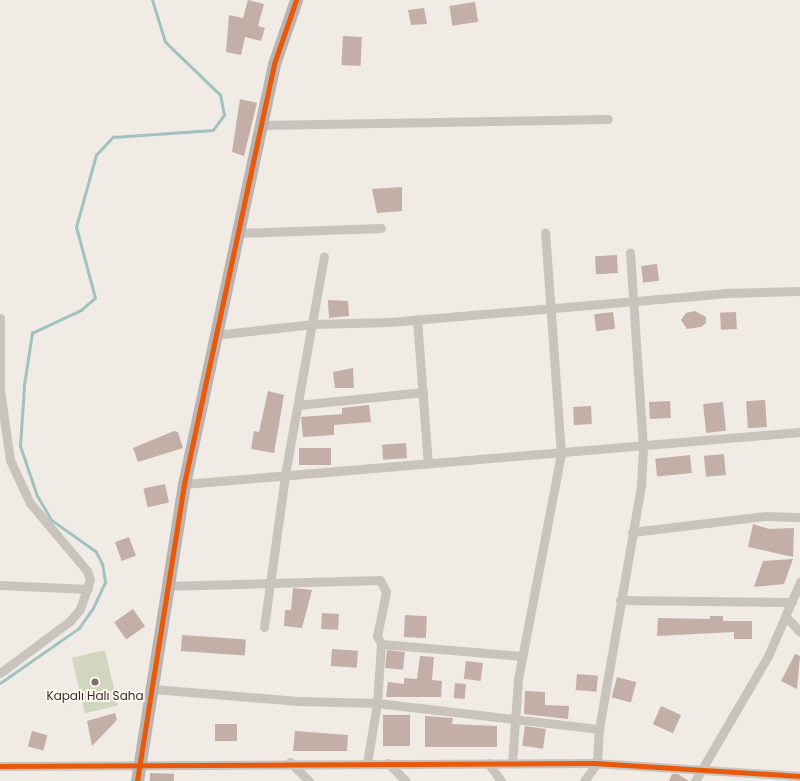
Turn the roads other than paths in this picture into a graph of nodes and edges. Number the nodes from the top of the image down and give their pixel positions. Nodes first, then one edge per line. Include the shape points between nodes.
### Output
1 (296, 0) edge
2 (608, 119) dead end
3 (262, 125) junction
4 (382, 228) dead end
5 (236, 233) junction
6 (545, 233) dead end
7 (630, 252) dead end
8 (324, 256) dead end
9 (800, 291) edge
10 (633, 301) junction
11 (550, 307) junction
12 (0, 318) edge
13 (417, 319) junction
14 (313, 324) junction
15 (214, 335) junction
16 (0, 390) edge
17 (423, 392) junction
18 (298, 405) junction
19 (800, 432) edge
20 (643, 448) junction
21 (562, 454) junction
22 (428, 464) junction
23 (285, 475) junction
24 (184, 484) junction
25 (800, 517) edge
26 (632, 532) junction
27 (271, 581) junction
28 (800, 582) edge
29 (0, 585) edge
30 (166, 586) junction
31 (88, 589) junction
32 (620, 600) junction
33 (792, 602) junction
34 (787, 618) junction
35 (264, 626) dead end
36 (800, 632) edge
37 (381, 644) junction
38 (522, 656) junction
39 (0, 673) edge
40 (153, 689) junction
41 (377, 703) junction
42 (515, 717) junction
43 (599, 729) junction
44 (290, 762) junction
45 (139, 763) junction
46 (366, 763) junction
47 (388, 763) junction
48 (488, 763) junction
49 (512, 763) junction
50 (597, 763) junction
51 (0, 766) edge
52 (702, 768) junction
53 (800, 776) edge
54 (137, 781) edge
55 (309, 781) edge
56 (406, 781) edge
57 (501, 781) edge
58 (584, 781) edge
59 (695, 781) edge

1 - 3 street via 274,64
2 - 3 street
3 - 5 street
4 - 5 street
5 - 15 street
6 - 11 street
7 - 10 street
8 - 14 street
9 - 10 street
10 - 11 street
10 - 20 street
11 - 13 street
11 - 21 street
12 - 16 street
13 - 14 street
13 - 17 street
14 - 15 street
14 - 18 street
15 - 24 street
16 - 31 street via 10,460 30,503 87,571
17 - 18 street
17 - 22 street
18 - 23 street
19 - 20 street
20 - 21 street
20 - 26 street
21 - 22 street
21 - 38 street
22 - 23 street
23 - 24 street
23 - 27 street
24 - 30 street
25 - 26 street via 766,516
26 - 32 street
27 - 30 street
27 - 35 street
27 - 37 street via 380,580 386,592 377,636
28 - 33 street
29 - 31 street
30 - 40 street
31 - 39 street via 80,609 70,621
32 - 33 street
32 - 43 street
33 - 34 street
34 - 36 street
34 - 52 street
37 - 38 street
37 - 41 street
38 - 42 street
40 - 41 street via 299,701
40 - 45 street
41 - 42 street
41 - 46 street
42 - 43 street
42 - 49 street
43 - 50 street
44 - 45 street
44 - 46 street
44 - 55 street
45 - 51 street
45 - 54 street
46 - 47 street
47 - 48 street
47 - 56 street
48 - 49 street
48 - 57 street
49 - 50 street
50 - 52 street
50 - 58 street
52 - 53 street
52 - 59 street

